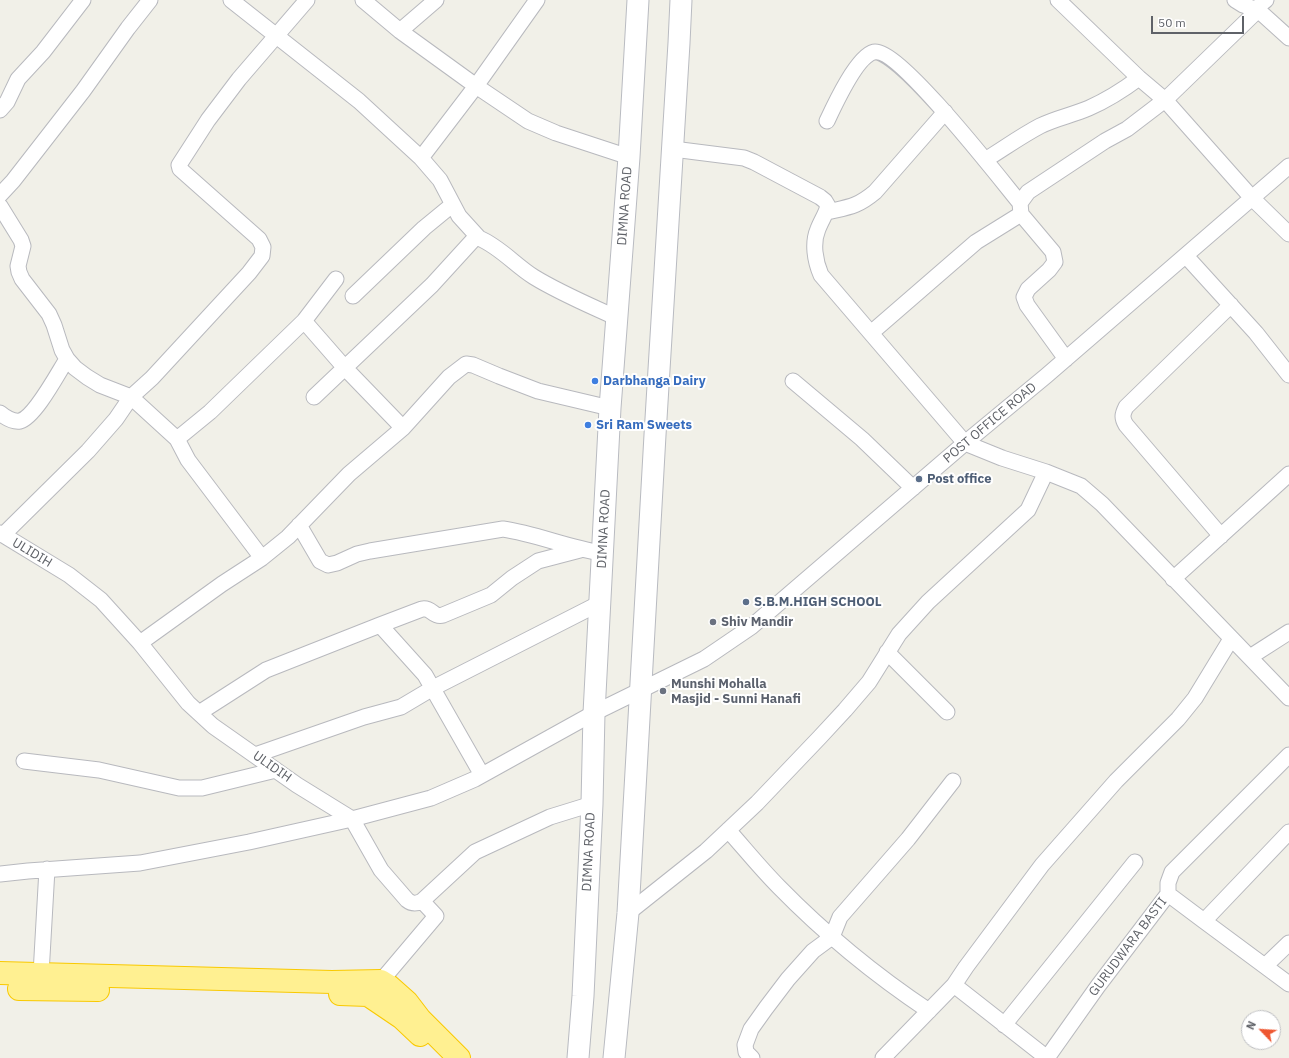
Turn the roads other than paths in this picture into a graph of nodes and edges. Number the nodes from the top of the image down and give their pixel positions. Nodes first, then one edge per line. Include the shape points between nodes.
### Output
1 (83, 0) edge
2 (150, 0) edge
3 (231, 0) edge
4 (307, 0) edge
5 (363, 0) edge
6 (436, 0) edge
7 (538, 0) edge
8 (638, 0) edge
9 (681, 0) edge
10 (1058, 0) edge
11 (1235, 0) edge
12 (1262, 5) edge
13 (400, 31) junction
14 (276, 37) junction
15 (1289, 38) edge
16 (1140, 78) junction
17 (476, 86) junction
18 (1165, 100) junction
19 (0, 110) edge
20 (945, 112) junction
21 (827, 121) dead end
22 (673, 149) junction
23 (629, 157) junction
24 (421, 158) junction
25 (985, 160) junction
26 (1289, 166) edge
27 (0, 195) edge
28 (1252, 198) junction
29 (452, 205) junction
30 (0, 206) edge
31 (1021, 208) junction
32 (827, 212) junction
33 (1289, 234) edge
34 (479, 238) junction
35 (1186, 256) junction
36 (336, 278) dead end
37 (353, 296) dead end
38 (1231, 305) junction
39 (618, 318) junction
40 (304, 321) junction
41 (871, 333) junction
42 (67, 359) junction
43 (1066, 359) junction
44 (345, 368) junction
45 (1289, 375) edge
46 (793, 381) dead end
47 (131, 397) junction
48 (314, 397) dead end
49 (610, 408) junction
50 (0, 413) edge
51 (403, 428) junction
52 (177, 440) junction
53 (965, 443) junction
54 (1046, 472) junction
55 (1289, 475) edge
56 (913, 488) junction
57 (300, 525) junction
58 (1, 534) edge
59 (1221, 536) junction
60 (580, 550) junction
61 (602, 554) junction
62 (262, 558) junction
63 (1174, 580) junction
64 (600, 603) junction
65 (380, 625) junction
66 (1289, 632) edge
67 (1231, 639) junction
68 (140, 643) junction
69 (887, 652) junction
70 (1250, 657) junction
71 (432, 688) junction
72 (641, 690) junction
73 (1289, 698) edge
74 (947, 712) dead end
75 (199, 713) junction
76 (594, 713) junction
77 (255, 755) junction
78 (1289, 755) edge
79 (24, 761) dead end
80 (276, 770) junction
81 (482, 775) junction
82 (953, 781) dead end
83 (592, 804) junction
84 (352, 819) junction
85 (728, 830) junction
86 (1286, 841) edge
87 (1136, 862) dead end
88 (46, 869) junction
89 (0, 874) edge
90 (1168, 894) junction
91 (422, 901) junction
92 (628, 913) junction
93 (1204, 921) junction
94 (832, 936) junction
95 (1289, 943) edge
96 (1265, 966) junction
97 (0, 973) edge
98 (41, 974) junction
99 (1289, 984) edge
100 (954, 985) junction
101 (0, 988) edge
102 (375, 988) junction
103 (928, 1011) junction
104 (1004, 1025) junction
105 (441, 1058) edge
106 (458, 1058) edge
107 (578, 1058) edge
108 (614, 1058) edge
109 (752, 1058) edge
110 (883, 1058) edge
111 (1047, 1058) edge

1 - 19 street via 44,52 18,79 7,102
2 - 27 street via 83,91
3 - 14 street
4 - 14 street
5 - 13 street
6 - 13 street
7 - 17 street
8 - 23 street, DIMNA ROAD
9 - 22 street
10 - 16 street
11 - 12 street via 1243,5
12 - 15 street
12 - 18 street
13 - 17 street
14 - 24 street via 359,101
14 - 47 street via 239,79 179,165 180,169 259,239 263,247 262,256 163,366
16 - 18 street
16 - 25 street via 1101,103 1039,127
17 - 23 street via 538,126
17 - 24 street
18 - 28 street
18 - 31 street via 1127,129 1105,140 1028,192
20 - 21 street via 890,58 874,52 856,68
20 - 25 street
20 - 32 street via 875,192 863,202
22 - 32 street via 744,158 754,162 820,197 828,206
22 - 72 street
23 - 39 street, DIMNA ROAD
24 - 29 street via 440,180
25 - 31 street
26 - 28 street, POST OFFICE ROAD
28 - 33 street
28 - 35 street, POST OFFICE ROAD
29 - 34 street
29 - 37 street via 424,228
30 - 42 street via 23,246 18,266 22,279 49,314
31 - 41 street via 976,242
31 - 43 street via 1053,252 1055,262 1028,288 1024,298
32 - 41 street via 815,236 816,264 821,275
34 - 39 street via 547,285
34 - 44 street via 474,239 432,285
35 - 38 street
35 - 43 street, POST OFFICE ROAD
36 - 40 street
38 - 45 street
38 - 59 street via 1126,407 1122,414 1126,425
39 - 49 street, DIMNA ROAD
40 - 44 street
40 - 52 street via 210,412
41 - 53 street
42 - 47 street via 75,368 100,385
42 - 50 street via 29,415 20,421 12,421
43 - 53 street, POST OFFICE ROAD
44 - 48 street
44 - 51 street
46 - 56 street via 862,439
47 - 52 street
47 - 58 street via 88,451
49 - 51 street via 538,391 466,364 449,377
49 - 61 street, DIMNA ROAD
51 - 57 street via 349,474
52 - 62 street via 188,460
53 - 54 street
53 - 56 street, POST OFFICE ROAD
54 - 63 street via 1081,486 1102,504
54 - 69 street via 1028,510 928,602 899,634
55 - 59 street
56 - 72 street, POST OFFICE ROAD via 751,627 704,659
57 - 60 street via 320,561 328,565 370,551 503,529
57 - 62 street
58 - 68 street, ULIDIH via 69,575 96,596
59 - 63 street
60 - 61 street
60 - 65 street via 538,561 491,595 439,617 426,608
61 - 64 street, DIMNA ROAD
62 - 68 street
63 - 67 street
64 - 71 street
64 - 76 street, DIMNA ROAD
65 - 71 street via 425,674
65 - 75 street via 266,670
66 - 70 street
67 - 70 street
67 - 100 street via 1195,698 1042,865
68 - 75 street, ULIDIH
69 - 74 street
69 - 85 street via 868,682 845,710
70 - 73 street
71 - 77 street via 401,707 364,717
71 - 81 street
72 - 76 street, POST OFFICE ROAD
72 - 92 street
75 - 77 street, ULIDIH
76 - 81 street
76 - 83 street, DIMNA ROAD
77 - 80 street, ULIDIH
78 - 90 street via 1172,872
79 - 80 street via 98,770 190,789
80 - 84 street, ULIDIH
81 - 84 street via 431,798
82 - 94 street via 904,844 840,918
83 - 91 street via 550,817 475,852
83 - 107 street, DIMNA ROAD
84 - 88 street via 140,863
84 - 91 street via 381,870 411,903 417,904
85 - 92 street via 706,851
85 - 94 street via 778,887
86 - 93 street
87 - 104 street
88 - 89 street
88 - 98 street
90 - 93 street, GURUDWARA BASTI
90 - 111 street, GURUDWARA BASTI
91 - 102 street via 436,916
92 - 108 street
93 - 96 street, GURUDWARA BASTI
94 - 103 street via 897,990
94 - 109 street via 813,951 788,979 752,1029 744,1045
95 - 96 street
96 - 99 street, GURUDWARA BASTI
97 - 98 highway
98 - 102 highway via 332,982
100 - 103 street
100 - 104 street
101 - 102 highway
102 - 105 highway
102 - 106 highway via 389,986
103 - 110 street
104 - 111 street

